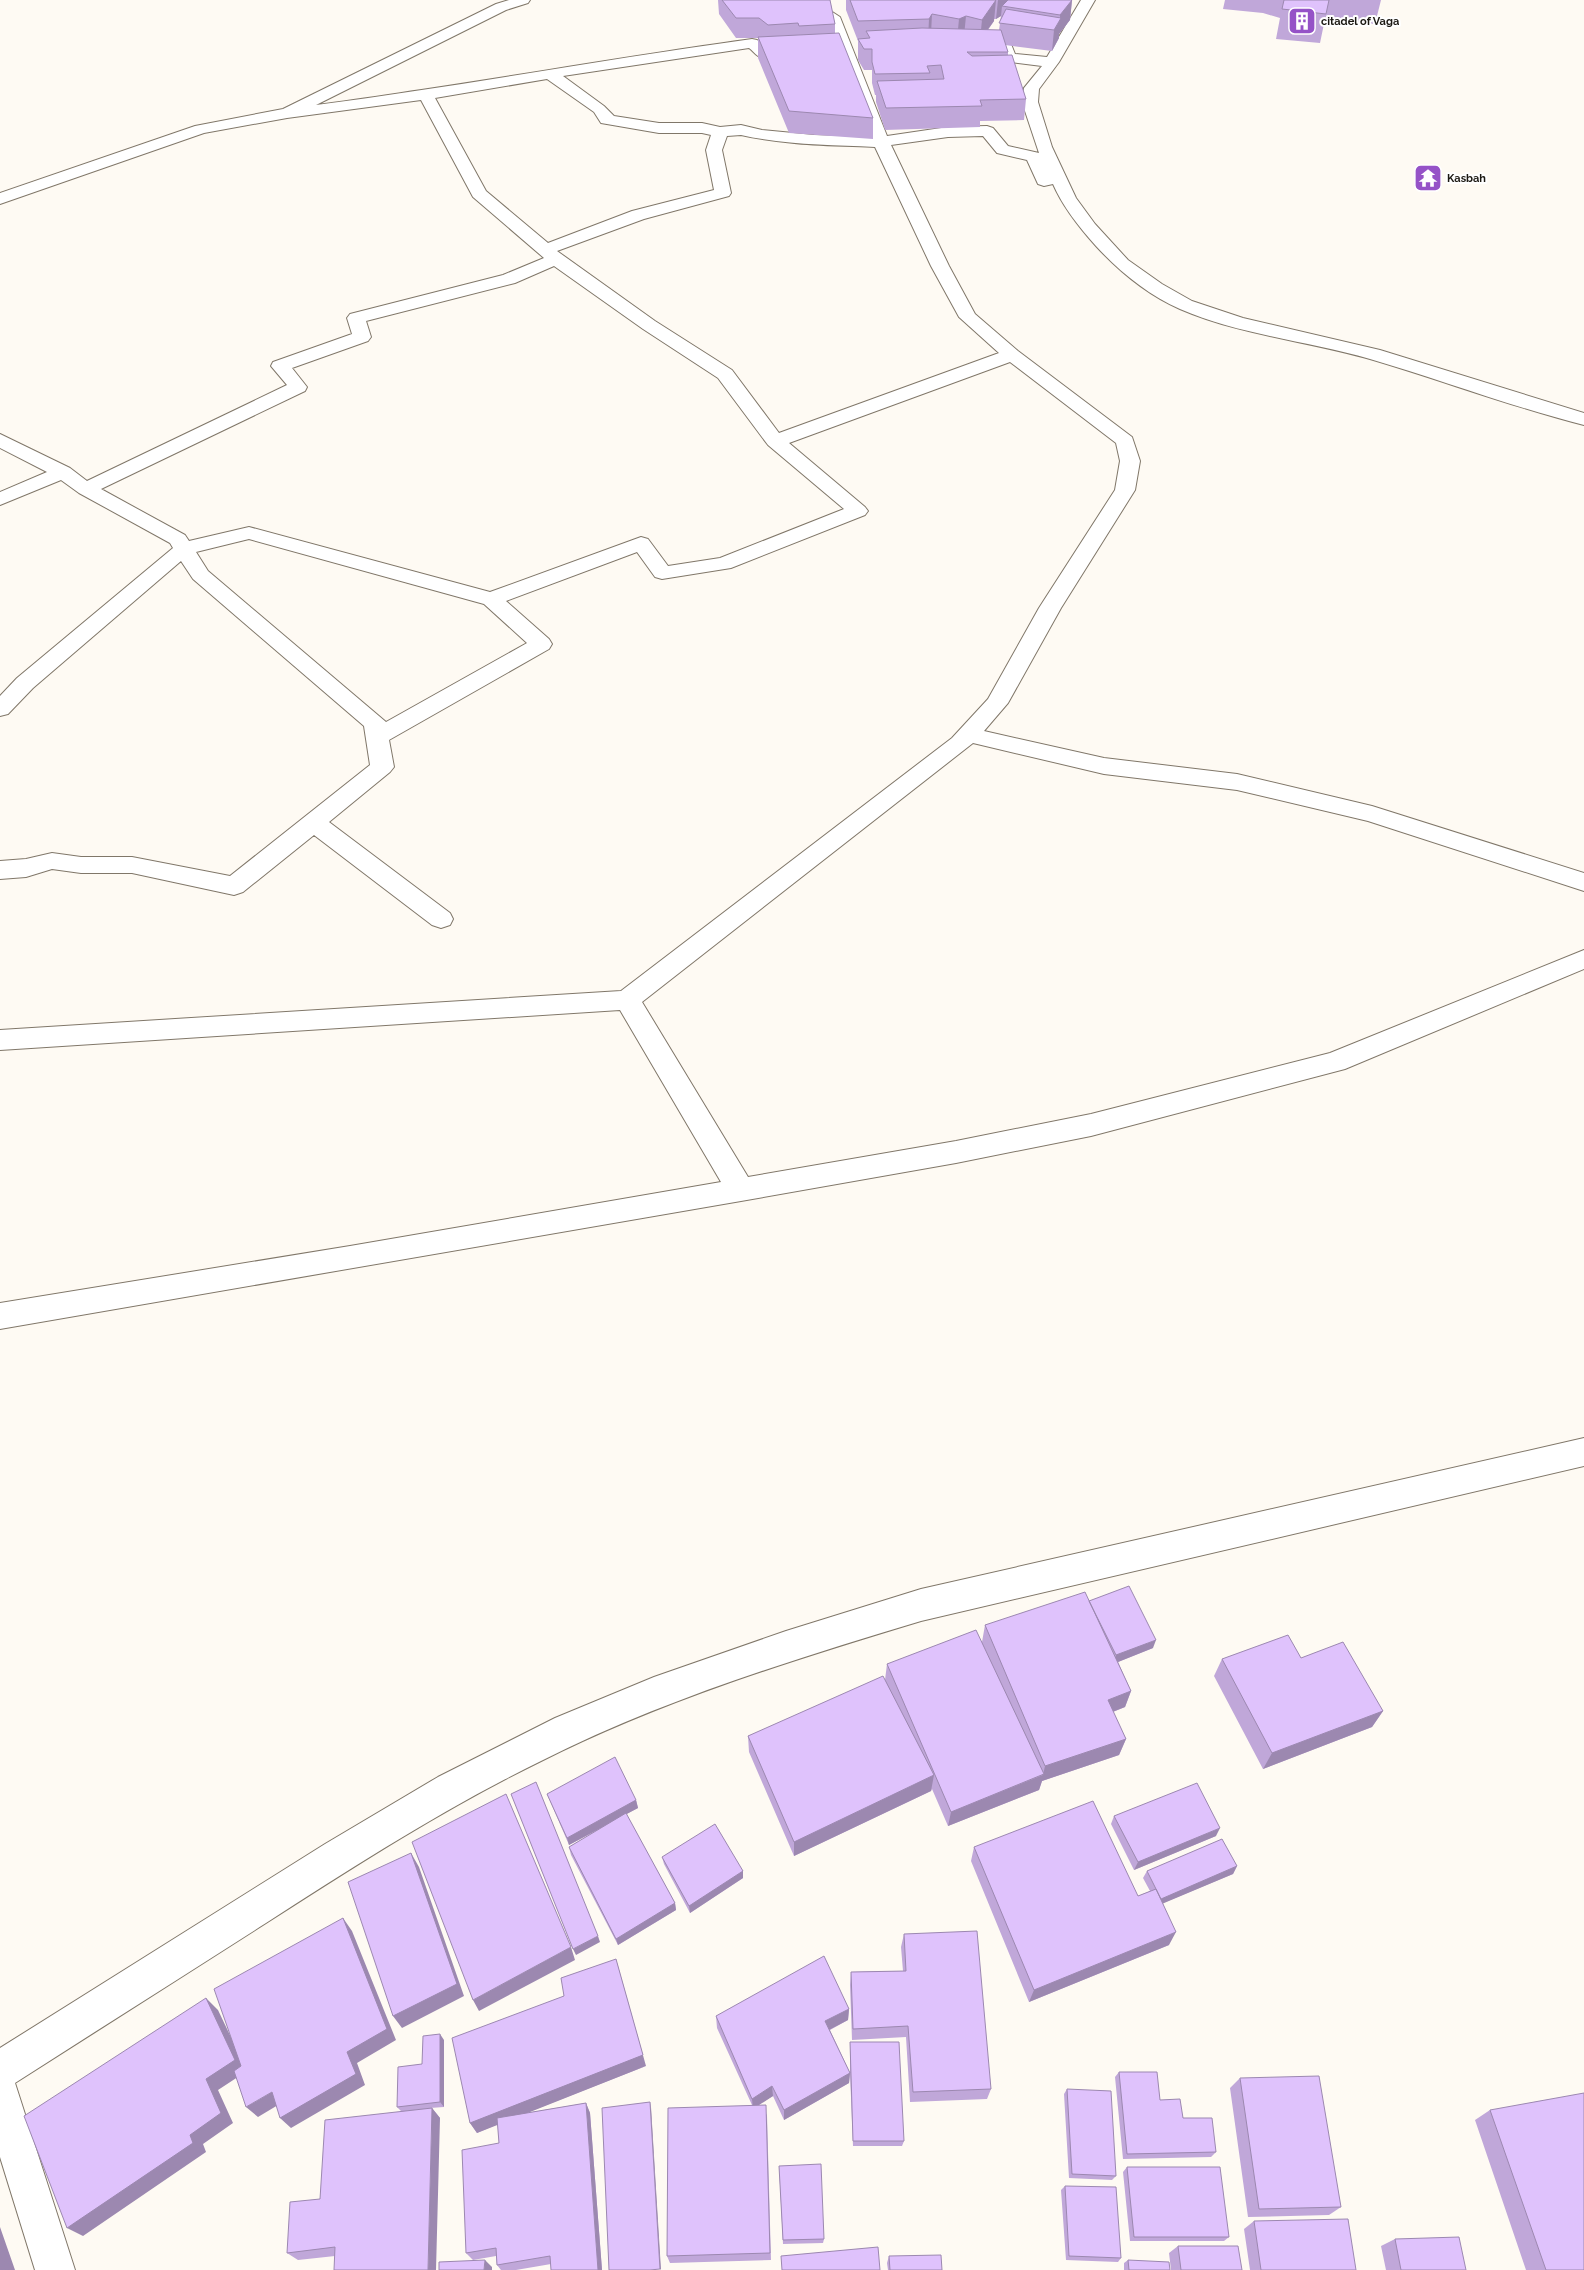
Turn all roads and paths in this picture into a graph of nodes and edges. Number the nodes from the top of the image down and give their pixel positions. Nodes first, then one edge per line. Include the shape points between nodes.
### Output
1 (523, 0) edge
2 (794, 0) edge
3 (1088, 0) edge
4 (970, 45) edge
5 (810, 51) edge
6 (1052, 62) junction
7 (552, 74) junction
8 (426, 95) junction
9 (287, 114) junction
10 (720, 132) junction
11 (881, 142) junction
12 (1059, 179) junction
13 (0, 199) edge
14 (551, 255) junction
15 (1012, 355) junction
16 (1584, 419) edge
17 (0, 440) edge
18 (775, 441) junction
19 (63, 472) junction
20 (86, 489) junction
21 (0, 499) edge
22 (185, 548) junction
23 (492, 599) junction
24 (0, 709) edge
25 (969, 735) junction
26 (377, 737) junction
27 (313, 822) junction
28 (0, 870) edge
29 (1584, 882) edge
30 (441, 919) dead end
31 (1584, 959) edge
32 (627, 1000) junction
33 (0, 1040) edge
34 (741, 1190) junction
35 (0, 1316) edge
36 (1584, 1452) edge
37 (0, 2070) edge
38 (0, 2093) edge
39 (55, 2270) edge

1 - 9 street via 501,7
2 - 11 street via 815,7 835,20
3 - 6 street via 1071,18
4 - 6 street via 1006,47 1008,58
5 - 7 street via 764,54 752,44
6 - 12 street via 1032,88 1030,102 1044,147
7 - 8 street
7 - 10 street via 605,114 607,120
8 - 9 street
8 - 14 street via 479,194
9 - 13 street via 202,129
10 - 11 street via 741,130 814,140
10 - 14 street via 714,150 723,193 638,215
11 - 12 street via 948,132 987,131 1003,150 1033,156 1044,180
11 - 15 street via 968,317
12 - 16 street via 1068,199 1089,228 1122,264 1186,305 1238,322 1374,354
14 - 18 street via 725,374
14 - 20 street via 509,279 356,318 362,337 280,366 298,387
15 - 18 street
15 - 25 street via 1125,440 1129,470 1125,490 1050,608 997,703
17 - 19 street
18 - 23 street via 858,510 724,564 662,573 641,543
19 - 20 street
19 - 21 street
20 - 22 street via 178,539
22 - 23 street via 249,533
22 - 24 street via 25,683
22 - 26 street via 200,575 375,723
23 - 26 street via 541,644
25 - 29 street via 1104,766 1237,782 1372,814
25 - 32 street
26 - 27 street via 382,767
27 - 28 street via 234,886 132,865 81,865 52,861
27 - 30 street
31 - 34 street via 1336,1062 1022,1140
32 - 33 street
32 - 34 street
34 - 35 street
36 - 37 street via 921,1606 823,1634 714,1671 568,1730 463,1782 383,1828
38 - 39 street

